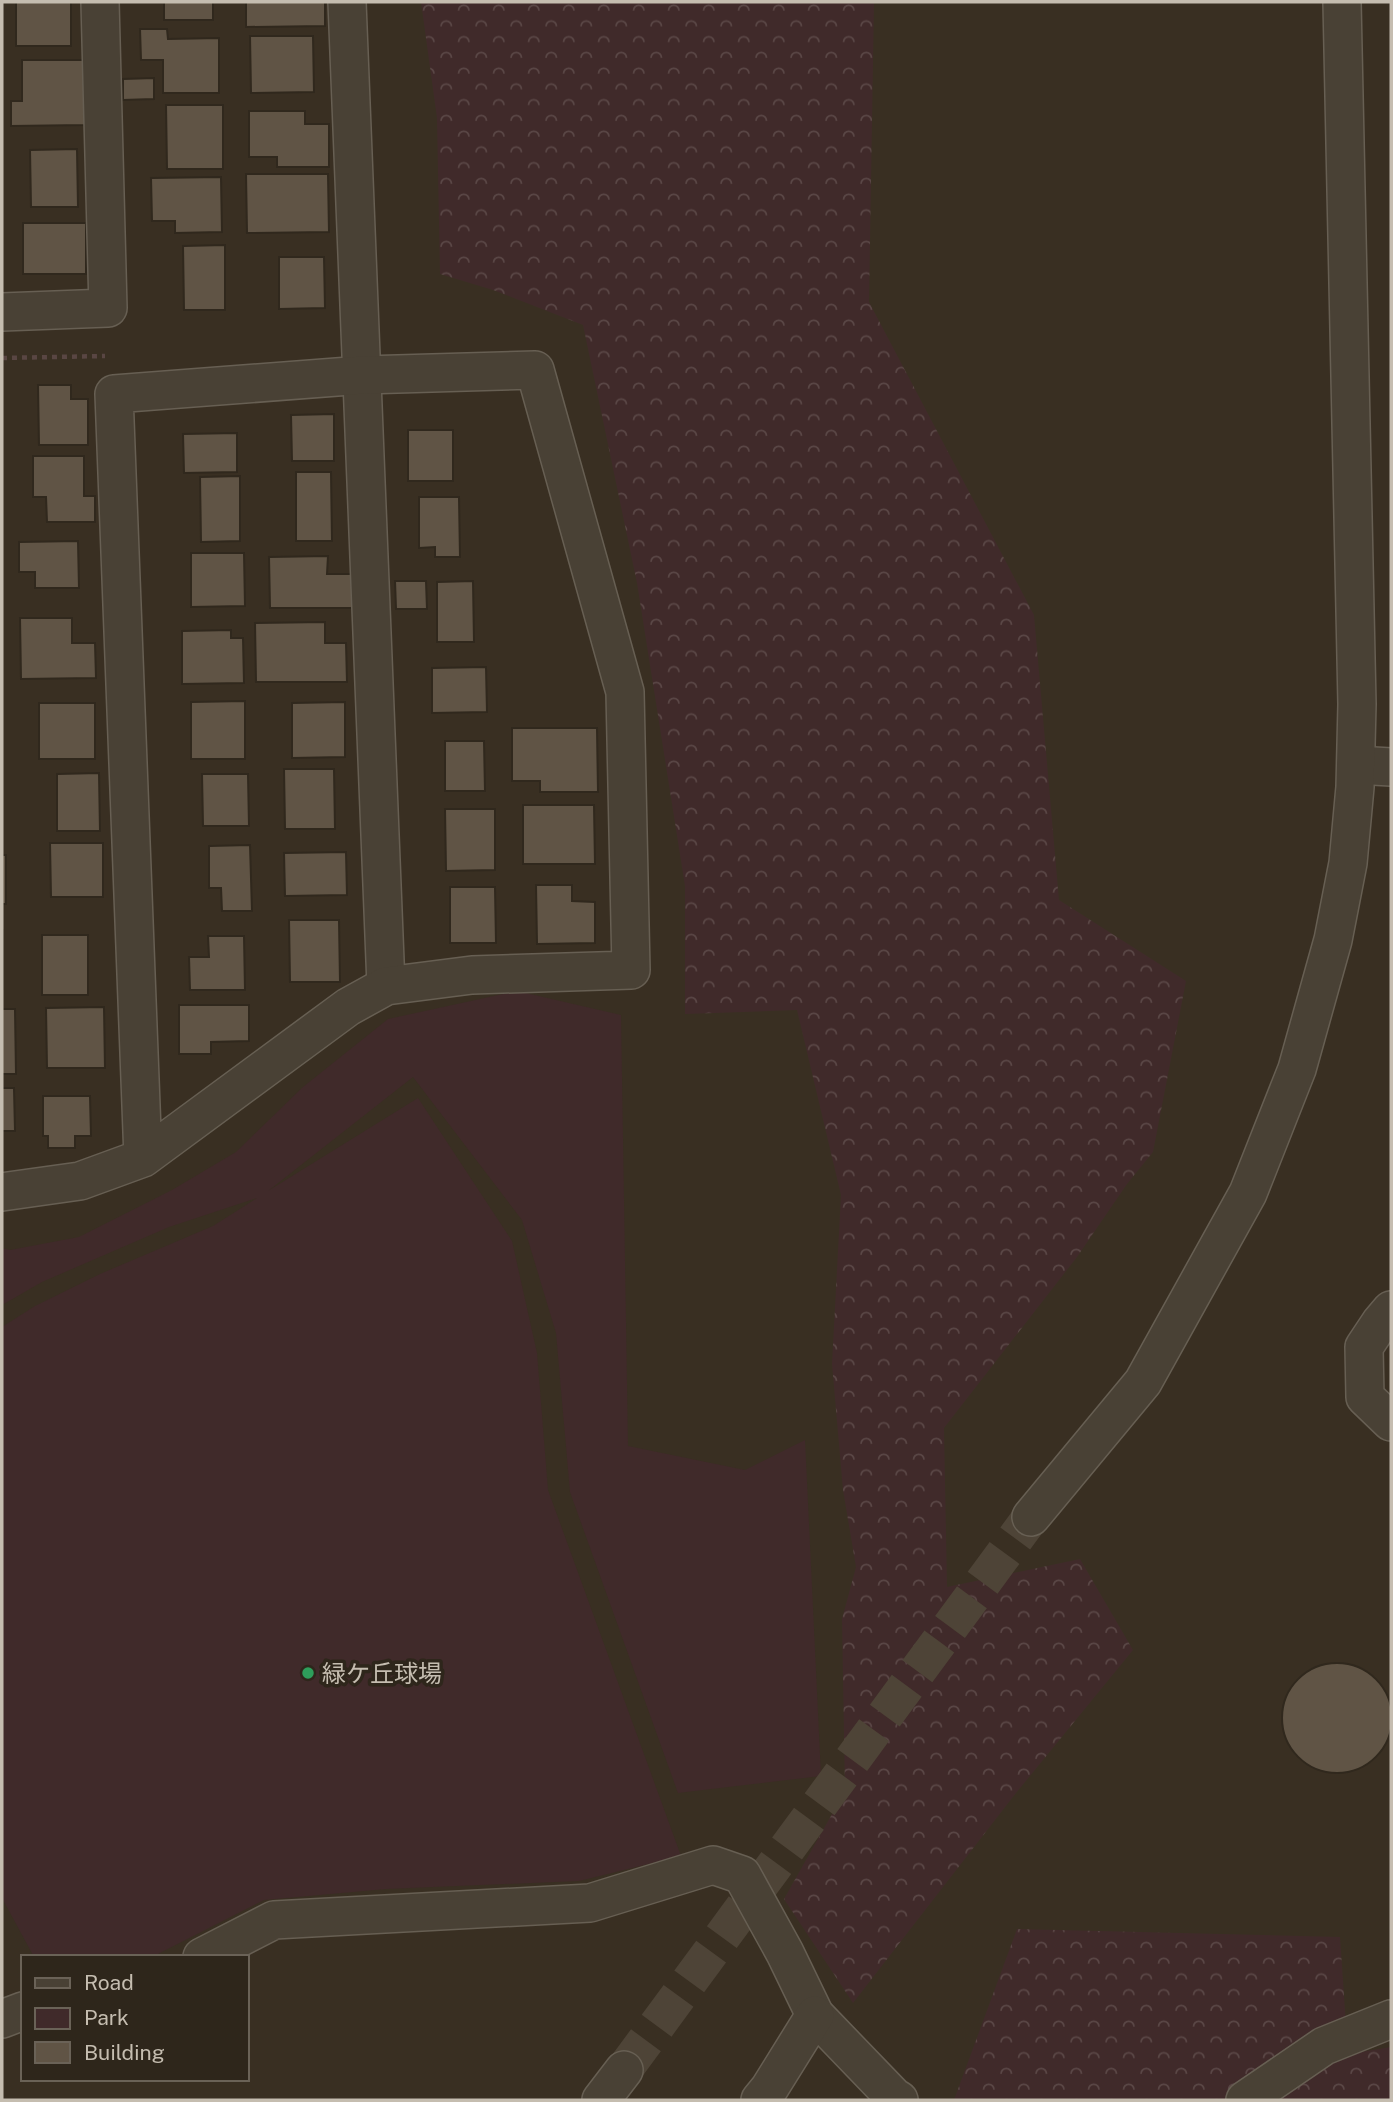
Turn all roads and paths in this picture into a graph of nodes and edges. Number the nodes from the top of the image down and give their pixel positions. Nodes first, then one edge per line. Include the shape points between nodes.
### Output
1 (100, 2) edge
2 (347, 2) edge
3 (1342, 2) edge
4 (2, 312) edge
5 (362, 375) junction
6 (1374, 766) edge
7 (386, 986) junction
8 (142, 1158) junction
9 (2, 1192) edge
10 (1391, 1310) edge
11 (1391, 1422) edge
12 (1031, 1517) tunnel mouth
13 (206, 1955) edge
14 (21, 2012) edge
15 (815, 2015) junction
16 (2, 2019) edge
17 (1391, 2019) edge
18 (624, 2070) tunnel mouth
19 (601, 2100) edge
20 (760, 2100) edge
21 (899, 2100) edge
22 (1245, 2100) edge

1 - 4 street via 108,308
2 - 5 street
3 - 6 street via 1357,691
5 - 7 street
5 - 7 street via 535,370 625,692 631,970 472,975
5 - 8 street via 114,394
6 - 12 street via 1297,1069 1248,1193 1143,1382
7 - 8 street via 348,1007
8 - 9 street via 80,1181
10 - 11 street via 1364,1347 1365,1397
13 - 15 street via 274,1920 590,1903 713,1865 742,1875
14 - 16 street
15 - 20 street
15 - 21 street
17 - 22 street via 1324,2046
18 - 19 street

